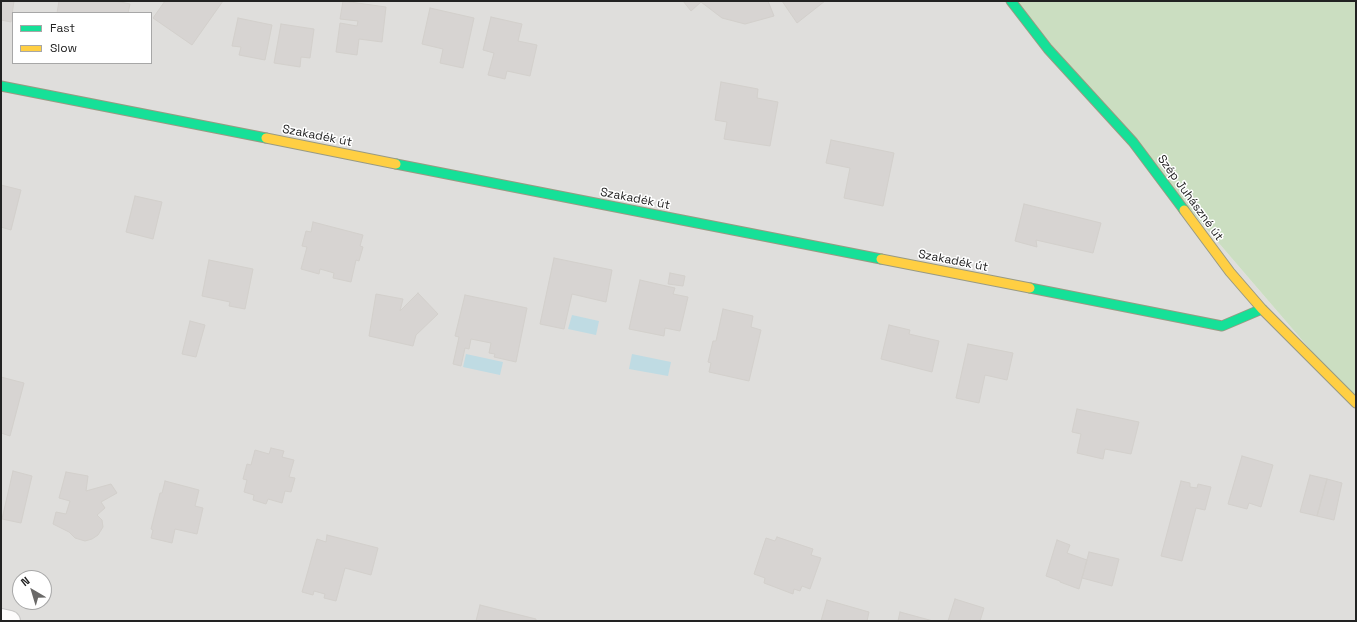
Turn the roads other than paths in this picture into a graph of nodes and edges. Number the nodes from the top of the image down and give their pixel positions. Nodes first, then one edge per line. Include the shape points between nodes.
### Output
1 (1011, 1) edge
2 (1, 86) edge
3 (1262, 309) junction
4 (1356, 403) edge
5 (1, 619) edge
6 (10, 621) edge

1 - 3 street, Szép Juhászné út via 1048,49 1128,137 1230,272
2 - 3 street, Szakadék út via 1222,326
3 - 4 street, Szép Juhászné út
5 - 6 street

